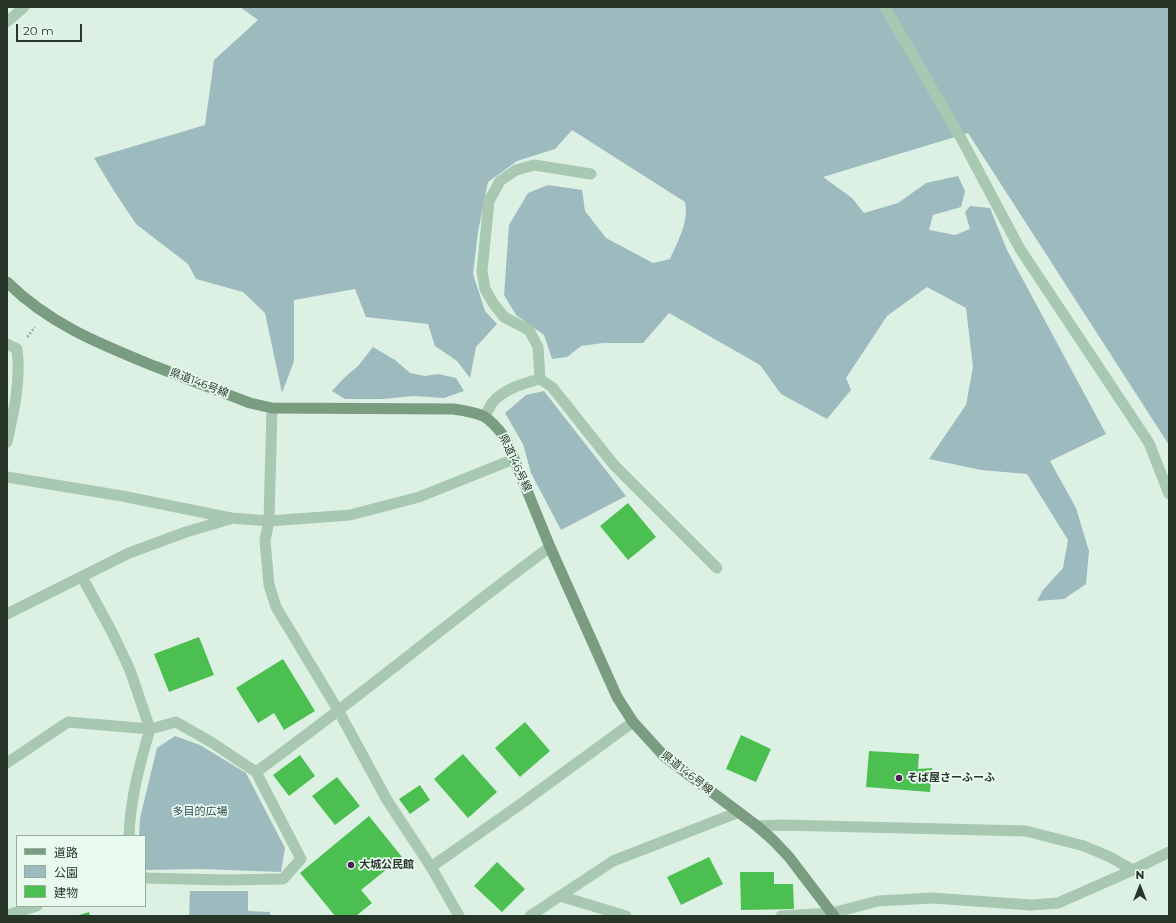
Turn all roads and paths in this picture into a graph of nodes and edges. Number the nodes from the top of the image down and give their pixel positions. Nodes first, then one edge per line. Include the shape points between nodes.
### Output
1 (24, 7) edge
2 (885, 7) edge
3 (7, 22) edge
4 (592, 174) dead end
5 (7, 282) edge
6 (46, 314) junction
7 (12, 347) edge
8 (540, 379) junction
9 (272, 408) junction
10 (485, 416) junction
11 (7, 442) edge
12 (514, 459) junction
13 (7, 477) edge
14 (1169, 494) edge
15 (231, 518) junction
16 (269, 521) junction
17 (550, 547) junction
18 (718, 568) dead end
19 (82, 577) junction
20 (7, 614) edge
21 (338, 710) junction
22 (633, 722) junction
23 (150, 729) junction
24 (7, 763) edge
25 (256, 772) junction
26 (739, 812) junction
27 (758, 826) junction
28 (129, 835) edge
29 (1169, 852) edge
30 (431, 867) junction
31 (1133, 870) junction
32 (146, 878) edge
33 (560, 896) junction
34 (34, 907) edge
35 (7, 915) edge
36 (833, 915) edge
37 (459, 916) edge
38 (530, 916) edge
39 (626, 916) edge
40 (781, 916) edge

1 - 3 street
2 - 14 street via 962,140 1020,250 1149,443
4 - 8 street via 534,165 516,170 500,181 489,201 482,271 485,290 504,317 529,330 538,347
5 - 6 main road, 県道146号線 via 25,300
6 - 7 path
6 - 9 main road, 県道146号線 via 75,332 113,350 250,403
7 - 11 street via 19,363 16,400
8 - 10 street via 502,394 493,402
8 - 18 street via 552,387 614,465
9 - 10 main road, 県道146号線 via 453,409
9 - 16 street
10 - 12 main road, 県道146号線 via 506,439
12 - 16 street via 418,498 350,515
12 - 17 main road, 県道146号線
13 - 15 street via 122,496
15 - 16 street
15 - 19 street via 129,553
16 - 21 street via 265,540 269,585 276,608
17 - 21 street
17 - 22 main road, 県道146号線 via 617,697
19 - 20 street
19 - 23 street via 130,670
21 - 25 street
21 - 30 street via 388,800
22 - 26 main road, 県道146号線 via 664,756
22 - 30 street
23 - 24 street via 68,722
23 - 25 street via 176,722
23 - 28 street via 139,768 129,821
25 - 32 street via 301,859 283,879
26 - 27 main road, 県道146号線
26 - 33 street via 613,861
27 - 31 street via 1026,831 1084,846
27 - 36 main road, 県道146号線 via 789,857
29 - 31 street
30 - 37 street
31 - 36 street via 1058,903 1031,905 932,898 878,901
33 - 38 street
33 - 39 street
34 - 35 street
36 - 40 street

